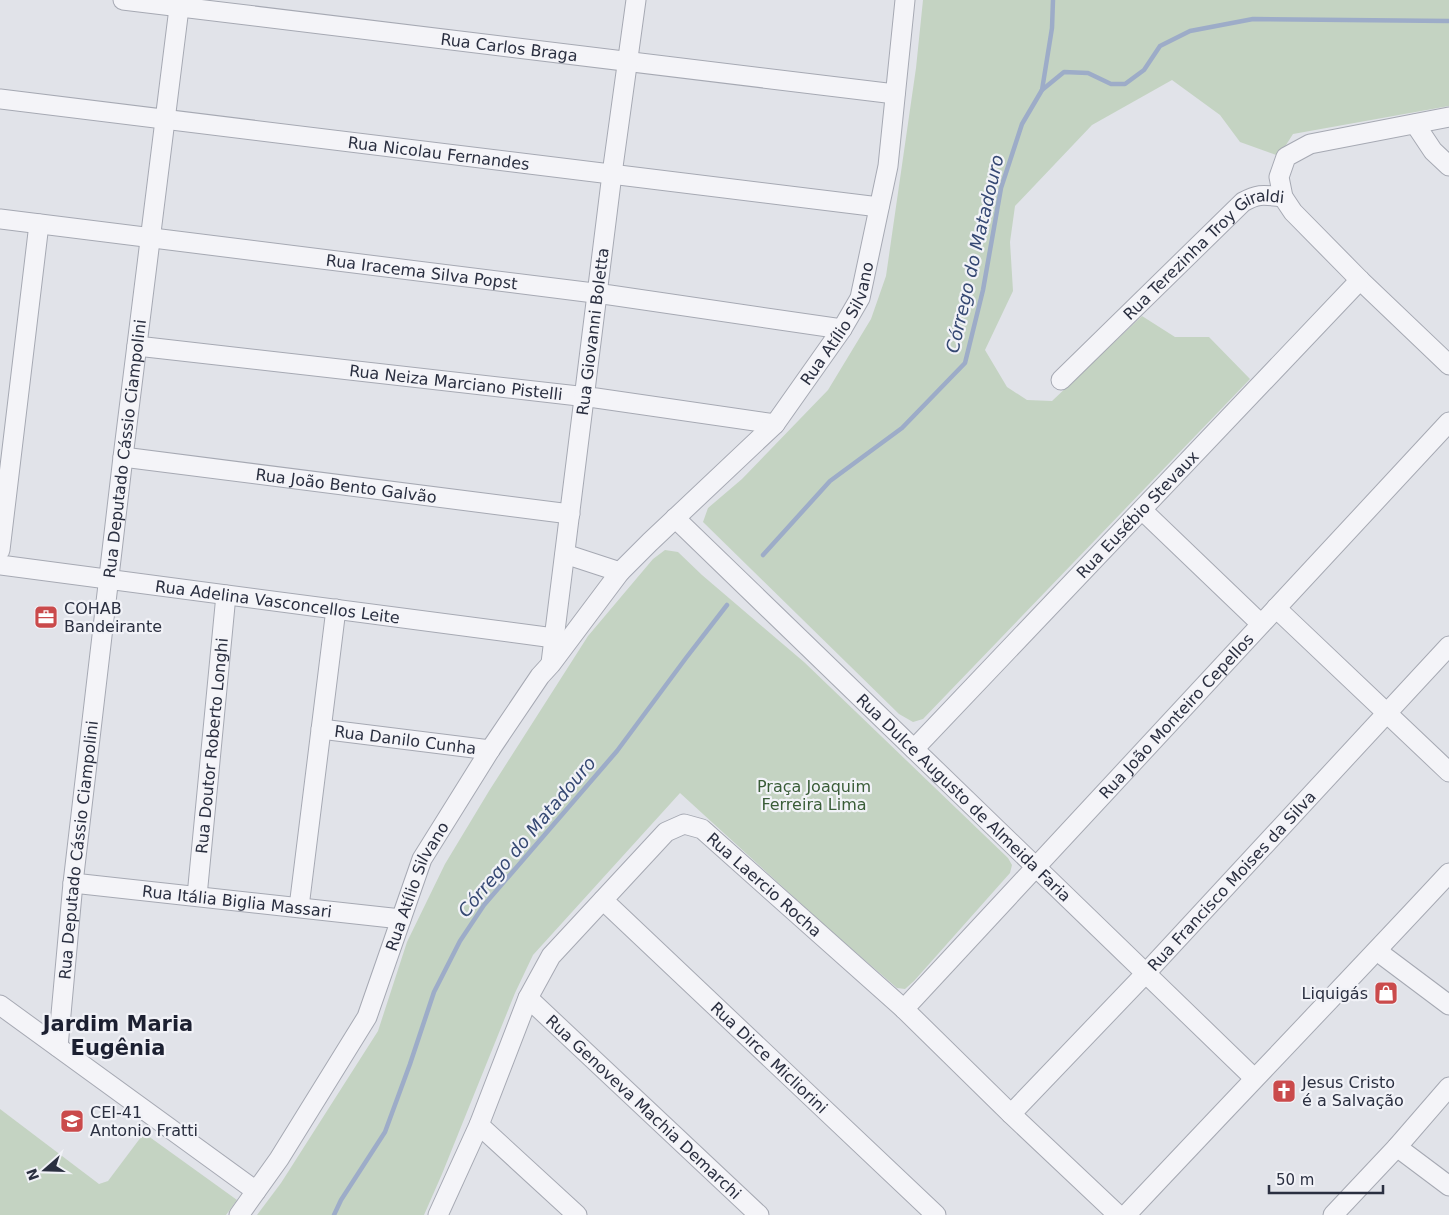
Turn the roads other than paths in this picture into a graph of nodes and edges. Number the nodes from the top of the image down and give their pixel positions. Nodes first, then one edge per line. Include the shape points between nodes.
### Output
1 (122, 0) edge
2 (636, 0) edge
3 (905, 0) edge
4 (180, 3) edge
5 (628, 61) junction
6 (896, 94) junction
7 (0, 99) edge
8 (1449, 117) edge
9 (165, 119) junction
10 (1415, 124) junction
11 (1449, 166) edge
12 (612, 174) junction
13 (1283, 198) junction
14 (879, 207) junction
15 (0, 219) edge
16 (39, 224) junction
17 (151, 238) junction
18 (1360, 280) junction
19 (598, 293) junction
20 (842, 329) junction
21 (138, 346) junction
22 (1449, 366) edge
23 (1061, 380) dead end
24 (584, 397) junction
25 (1449, 422) edge
26 (775, 424) junction
27 (123, 457) junction
28 (1142, 510) junction
29 (570, 514) junction
30 (675, 518) junction
31 (0, 550) edge
32 (565, 554) junction
33 (0, 565) edge
34 (620, 572) junction
35 (109, 579) junction
36 (226, 595) junction
37 (1276, 608) junction
38 (336, 609) junction
39 (1261, 624) junction
40 (554, 638) junction
41 (1449, 646) edge
42 (551, 664) junction
43 (1387, 713) junction
44 (321, 730) junction
45 (914, 749) junction
46 (490, 750) junction
47 (1449, 772) edge
48 (1036, 867) junction
49 (1449, 873) edge
50 (73, 883) junction
51 (196, 896) junction
52 (603, 900) junction
53 (299, 908) junction
54 (401, 918) junction
55 (1378, 950) junction
56 (1146, 973) junction
57 (528, 998) junction
58 (0, 1005) edge
59 (1449, 1006) edge
60 (904, 1009) junction
61 (58, 1047) junction
62 (1254, 1078) junction
63 (1449, 1087) edge
64 (1011, 1114) junction
65 (478, 1124) junction
66 (1397, 1147) junction
67 (1449, 1186) edge
68 (256, 1191) junction
69 (239, 1215) edge
70 (438, 1215) edge
71 (576, 1215) edge
72 (759, 1215) edge
73 (936, 1215) edge
74 (1118, 1215) edge
75 (1126, 1215) edge
76 (1333, 1215) edge

1 - 4 street, Rua Carlos Braga
2 - 5 street, Rua Giovanni Boletta
3 - 6 street, Rua Atílio Silvano
4 - 5 street, Rua Carlos Braga
4 - 9 street, Rua Deputado Cássio Ciampolini
5 - 6 street, Rua Carlos Braga
5 - 12 street, Rua Giovanni Boletta
6 - 14 street, Rua Atílio Silvano via 888,166
7 - 9 street, Rua Nicolau Fernandes
8 - 10 street, Rua Terezinha Troy Giraldi
9 - 12 street, Rua Nicolau Fernandes
9 - 17 street, Rua Deputado Cássio Ciampolini
10 - 11 street via 1433,151
10 - 13 street, Rua Terezinha Troy Giraldi via 1310,144 1286,157 1279,177
12 - 14 street, Rua Nicolau Fernandes
12 - 19 street, Rua Giovanni Boletta
13 - 18 street
13 - 23 street, Rua Terezinha Troy Giraldi via 1254,196 1242,202
14 - 20 street, Rua Atílio Silvano via 860,298
15 - 16 street, Rua Iracema Silva Popst
16 - 17 street, Rua Iracema Silva Popst
16 - 31 street
17 - 19 street, Rua Iracema Silva Popst
17 - 21 street, Rua Deputado Cássio Ciampolini
18 - 22 street
18 - 28 street, Rua Eusébio Stevaux
19 - 20 street, Rua Iracema Silva Popst
19 - 24 street, Rua Giovanni Boletta
20 - 26 street, Rua Atílio Silvano
21 - 24 street, Rua Neiza Marciano Pistelli
21 - 27 street, Rua Deputado Cássio Ciampolini
24 - 26 street, Rua Neiza Marciano Pistelli
24 - 29 street, Rua Giovanni Boletta
25 - 37 street, Rua João Monteiro Cepellos
26 - 30 street, Rua Atílio Silvano
27 - 29 street, Rua João Bento Galvão
27 - 35 street, Rua Deputado Cássio Ciampolini
28 - 39 street
28 - 45 street, Rua Eusébio Stevaux
29 - 32 street, Rua Giovanni Boletta
30 - 34 street, Rua Atílio Silvano
30 - 45 street, Rua Dulce Augusto de Almeida Faria
32 - 34 street
32 - 40 street, Rua Giovanni Boletta
33 - 35 street, Rua Adelina Vasconcellos Leite
34 - 42 street, Rua Atílio Silvano
35 - 36 street, Rua Adelina Vasconcellos Leite
35 - 50 street, Rua Deputado Cássio Ciampolini
36 - 38 street, Rua Adelina Vasconcellos Leite
36 - 51 street, Rua Doutor Roberto Longhi
37 - 39 street, Rua João Monteiro Cepellos
37 - 43 street
38 - 40 street, Rua Adelina Vasconcellos Leite
38 - 44 street
39 - 48 street, Rua João Monteiro Cepellos
40 - 42 street, Rua Giovanni Boletta
41 - 43 street, Rua Francisco Moises da Silva
42 - 46 street, Rua Atílio Silvano
43 - 47 street
43 - 56 street, Rua Francisco Moises da Silva
44 - 46 street, Rua Danilo Cunha
44 - 53 street
45 - 48 street, Rua Dulce Augusto de Almeida Faria
46 - 54 street, Rua Atílio Silvano via 422,859
48 - 56 street, Rua Dulce Augusto de Almeida Faria
48 - 60 street, Rua João Monteiro Cepellos
49 - 55 street
50 - 51 street, Rua Itália Biglia Massari
50 - 61 street, Rua Deputado Cássio Ciampolini
51 - 53 street, Rua Itália Biglia Massari
52 - 57 street, Rua Laercio Rocha via 551,956
52 - 60 street, Rua Laercio Rocha via 666,832 684,824 702,829
52 - 73 street, Rua Dirce Micliorini
53 - 54 street, Rua Itália Biglia Massari
54 - 68 street, Rua Atílio Silvano via 367,1017
55 - 59 street
55 - 62 street
56 - 62 street, Rua Dulce Augusto de Almeida Faria
56 - 64 street, Rua Francisco Moises da Silva
57 - 65 street, Rua Laercio Rocha
57 - 72 street, Rua Genoveva Machia Demarchi
58 - 61 street
60 - 64 street, Rua Laercio Rocha
61 - 68 street
62 - 75 street
63 - 66 street
64 - 74 street, Rua Laercio Rocha
65 - 70 street, Rua Laercio Rocha
65 - 71 street
66 - 67 street
66 - 76 street
68 - 69 street, Rua Atílio Silvano

